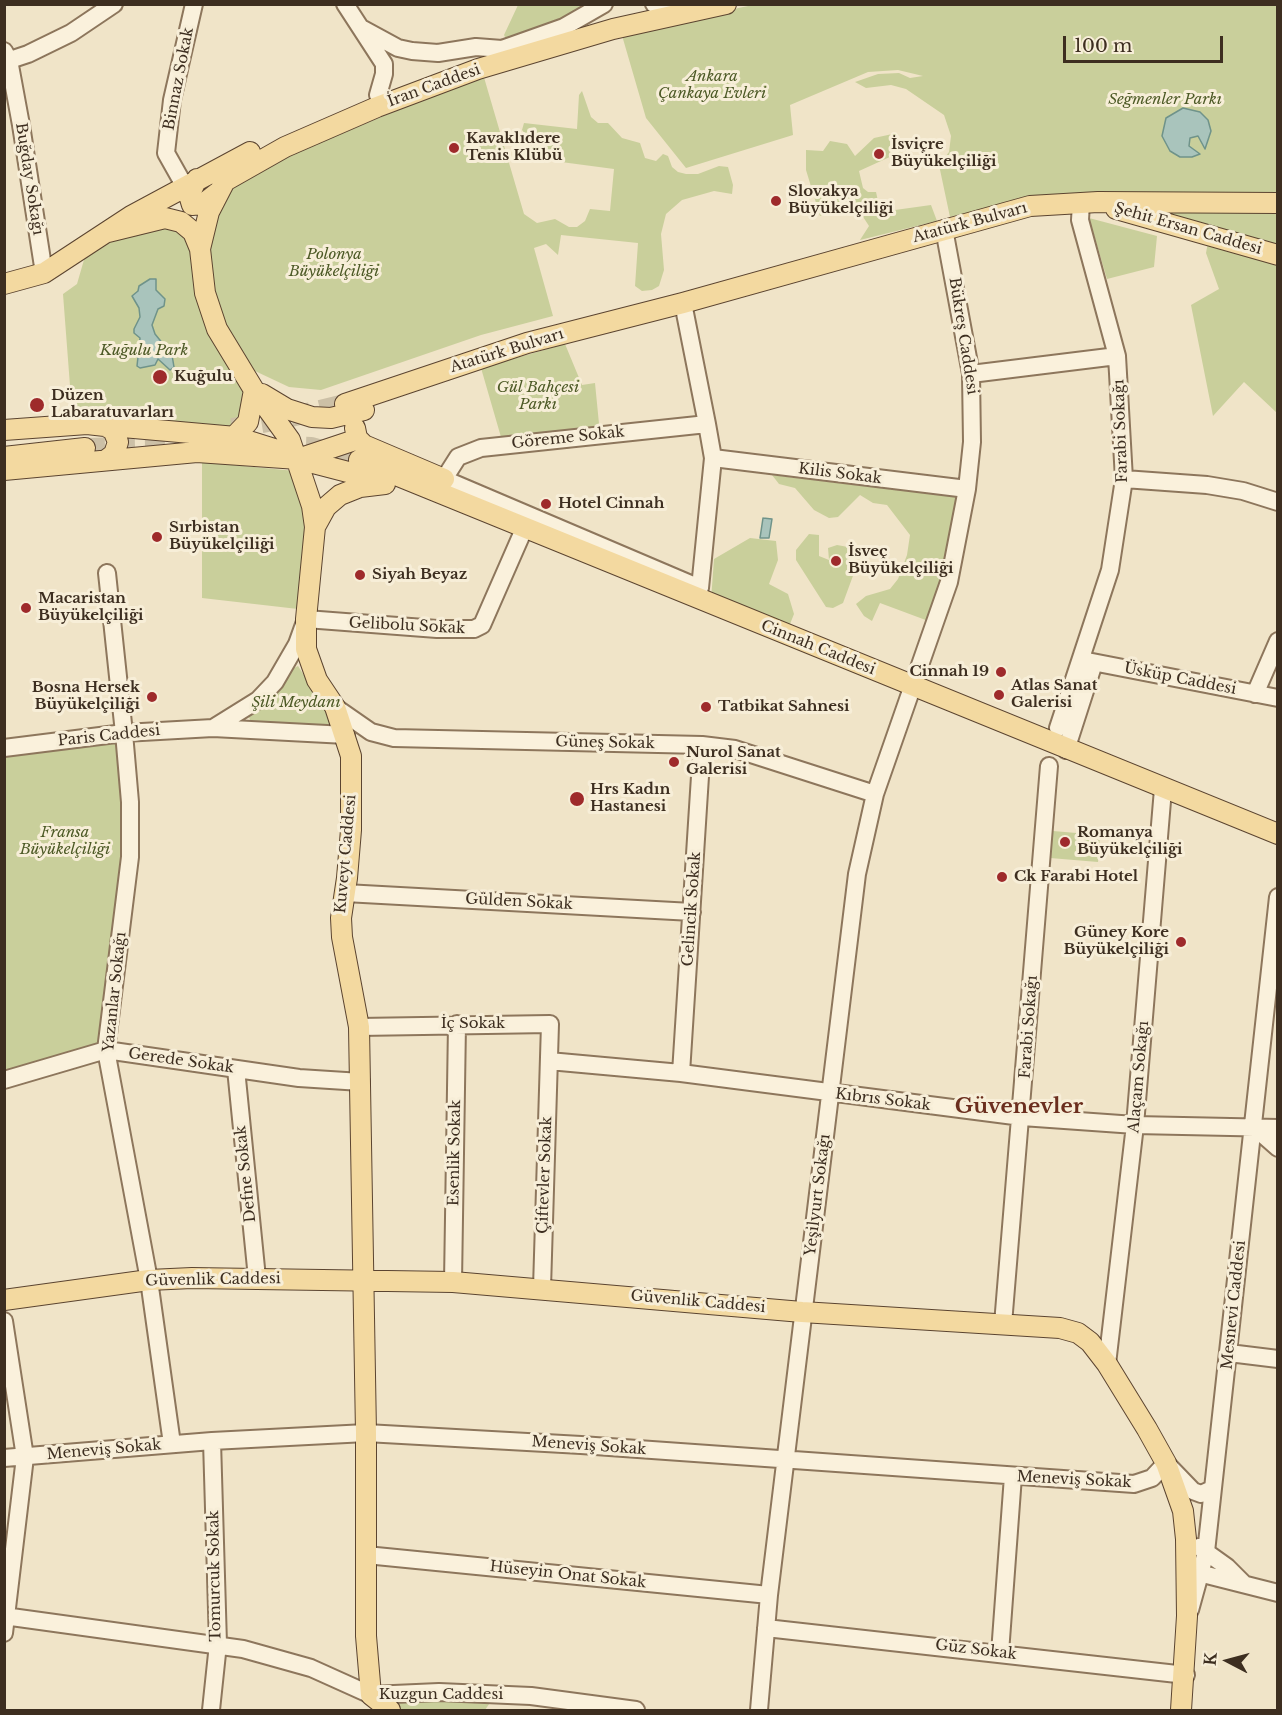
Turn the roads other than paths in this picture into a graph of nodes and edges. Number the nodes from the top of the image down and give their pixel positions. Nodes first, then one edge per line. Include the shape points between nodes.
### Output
1 (114, 4) edge
2 (194, 4) edge
3 (345, 4) edge
4 (604, 4) edge
5 (654, 4) edge
6 (726, 4) edge
7 (678, 14) junction
8 (363, 29) junction
9 (502, 49) junction
10 (6, 57) edge
11 (378, 95) junction
12 (190, 182) junction
13 (217, 193) junction
14 (1089, 202) junction
15 (1278, 203) edge
16 (944, 229) junction
17 (108, 232) junction
18 (200, 249) junction
19 (1278, 255) edge
20 (44, 273) junction
21 (4, 284) edge
22 (677, 304) junction
23 (1117, 356) junction
24 (971, 375) junction
25 (254, 390) junction
26 (354, 407) junction
27 (707, 424) junction
28 (100, 425) junction
29 (4, 430) edge
30 (236, 437) junction
31 (358, 439) junction
32 (4, 442) edge
33 (212, 452) junction
34 (4, 457) edge
35 (298, 459) junction
36 (712, 459) junction
37 (106, 460) junction
38 (359, 460) tunnel mouth
39 (4, 470) edge
40 (444, 479) junction
41 (1124, 479) junction
42 (391, 484) junction
43 (968, 489) junction
44 (1278, 502) edge
45 (315, 527) junction
46 (521, 536) junction
47 (107, 573) dead end
48 (646, 579) junction
49 (306, 619) junction
50 (1278, 641) edge
51 (1088, 661) junction
52 (913, 687) junction
53 (1256, 694) junction
54 (1278, 698) edge
55 (335, 707) junction
56 (213, 728) junction
57 (1058, 728) dead end
58 (124, 733) junction
59 (346, 735) junction
60 (702, 745) junction
61 (4, 748) edge
62 (1066, 750) junction
63 (1049, 766) dead end
64 (1163, 789) junction
65 (875, 794) junction
66 (1278, 834) edge
67 (345, 893) junction
68 (1278, 897) edge
69 (692, 912) junction
70 (457, 1024) junction
71 (359, 1027) junction
72 (106, 1050) junction
73 (549, 1061) junction
74 (236, 1069) junction
75 (681, 1073) junction
76 (4, 1080) edge
77 (361, 1082) junction
78 (831, 1094) junction
79 (1022, 1116) junction
80 (1135, 1125) junction
81 (1253, 1126) junction
82 (1278, 1128) edge
83 (1278, 1148) edge
84 (257, 1278) junction
85 (149, 1280) junction
86 (364, 1281) junction
87 (453, 1282) junction
88 (542, 1288) junction
89 (4, 1300) edge
90 (802, 1312) junction
91 (4, 1321) edge
92 (1003, 1324) junction
93 (1229, 1353) junction
94 (1278, 1359) edge
95 (1107, 1364) junction
96 (366, 1432) junction
97 (212, 1441) junction
98 (172, 1444) junction
99 (25, 1457) junction
100 (4, 1458) edge
101 (785, 1460) junction
102 (1166, 1463) junction
103 (1013, 1476) junction
104 (1212, 1489) junction
105 (1186, 1539) junction
106 (1206, 1552) junction
107 (366, 1555) junction
108 (1194, 1572) junction
109 (1245, 1584) junction
110 (1278, 1593) edge
111 (769, 1595) junction
112 (5, 1622) edge
113 (766, 1628) junction
114 (218, 1644) junction
115 (1000, 1653) junction
116 (1185, 1676) junction
117 (369, 1703) edge
118 (211, 1710) edge
119 (390, 1710) edge
120 (636, 1710) edge
121 (759, 1710) edge
122 (1181, 1710) edge

1 - 10 street via 71,33
2 - 12 street, Binnaz Sokak via 172,100 166,153
3 - 8 street
4 - 9 street via 564,27
5 - 7 street
6 - 7 main road, İran Caddesi
7 - 13 main road, İran Caddesi via 478,69 377,107 260,160 225,181
8 - 9 street via 412,51
8 - 11 street via 384,64
9 - 11 main road, İran Caddesi
10 - 20 street, Buğday Sokağı
11 - 12 main road, İran Caddesi via 288,132
12 - 13 main road via 192,204 199,206
12 - 17 main road, İran Caddesi
13 - 18 main road, İran Caddesi
14 - 15 main road, Atatürk Bulvarı
14 - 16 main road, Atatürk Bulvarı via 1030,206
14 - 19 main road, Şehit Ersan Caddesi
14 - 23 street, Farabi Sokağı via 1080,220
16 - 22 main road, Atatürk Bulvarı
16 - 24 street, Bükreş Caddesi
17 - 18 main road via 158,218 173,220 193,232
17 - 20 main road, İran Caddesi
18 - 25 main road, Kuveyt Caddesi via 212,316
20 - 21 main road, İran Caddesi
22 - 26 main road, Atatürk Bulvarı via 527,343
22 - 27 street
23 - 24 street
23 - 41 street, Farabi Sokağı
24 - 43 street, Bükreş Caddesi
25 - 26 main road, Atatürk Bulvarı via 287,409 312,417 331,418
25 - 30 main road via 252,412
25 - 35 main road, Kuveyt Caddesi via 290,440
26 - 31 main road
27 - 36 street
27 - 40 street, Göreme Sokak via 481,448 458,457
28 - 29 main road
28 - 30 main road
28 - 37 main road via 113,430 117,437 116,450
30 - 33 main road
30 - 35 main road
31 - 35 main road
31 - 40 main road via 370,448
32 - 34 main road via 84,442
33 - 35 main road
33 - 37 main road
35 - 42 main road
35 - 45 main road, Kuveyt Caddesi
36 - 40 street via 700,588
36 - 43 street, Kilis Sokak
37 - 39 main road
38 - 48 main road, Cinnah Caddesi
41 - 44 street via 1207,485
41 - 51 street, Farabi Sokağı via 1110,570
42 - 45 main road via 360,487 340,495 326,507
42 - 46 main road
43 - 52 street, Bükreş Caddesi via 949,582
45 - 49 main road, Kuveyt Caddesi
46 - 48 main road via 625,579
46 - 49 street, Gelibolu Sokak via 482,625 474,629
47 - 58 street, Yazanlar Sokağı
48 - 52 main road, Cinnah Caddesi
49 - 55 main road, Kuveyt Caddesi via 308,659
49 - 56 street, Paris Caddesi via 275,682 258,700
50 - 53 street
51 - 53 street, Üsküp Caddesi
51 - 57 street, Farabi Sokağı
51 - 62 street
52 - 62 main road, Cinnah Caddesi
52 - 65 street, Yeşilyurt Sokağı
53 - 54 street, Üsküp Caddesi
55 - 59 main road, Kuveyt Caddesi
55 - 60 street, Güneş Sokak via 371,732 394,738
56 - 58 street, Paris Caddesi
56 - 59 street, Paris Caddesi
58 - 61 street, Paris Caddesi
58 - 72 street, Yazanlar Sokağı via 130,857
59 - 67 main road, Kuveyt Caddesi via 352,773
60 - 65 street, Güneş Sokak via 746,751
60 - 69 street, Gelincik Sokak
62 - 64 main road, Cinnah Caddesi
63 - 79 street, Farabi Sokağı
64 - 66 main road, Cinnah Caddesi
64 - 80 street, Alaçam Sokağı
65 - 78 street, Yeşilyurt Sokağı via 857,874
67 - 69 street, Gülden Sokak
67 - 71 main road, Kuveyt Caddesi via 342,937
68 - 81 street, Mesnevi Caddesi
69 - 75 street, Gelincik Sokak
70 - 71 street, İç Sokak
70 - 73 street, İç Sokak via 550,1024
70 - 87 street, Esenlik Sokak
71 - 77 main road, Kuveyt Caddesi
72 - 74 street, Gerede Sokak
72 - 76 street, Gerede Sokak
72 - 85 street, Yazanlar Sokağı
73 - 75 street, Kıbrıs Sokak
73 - 88 street, Çiftevler Sokak
74 - 77 street, Gerede Sokak
74 - 84 street, Defne Sokak
75 - 78 street, Kıbrıs Sokak
77 - 86 main road, Kuveyt Caddesi
78 - 79 street, Kıbrıs Sokak
78 - 90 street, Yeşilyurt Sokağı
79 - 80 street, Kıbrıs Sokak
79 - 92 street, Farabi Sokağı
80 - 81 street, Kıbrıs Sokak
80 - 95 street, Alaçam Sokağı
81 - 82 street, Kıbrıs Sokak
81 - 83 street
81 - 93 street, Mesnevi Caddesi
84 - 85 main road, Güvenlik Caddesi
84 - 86 main road, Güvenlik Caddesi
85 - 89 main road, Güvenlik Caddesi
85 - 98 street, Yazanlar Sokağı
86 - 87 main road, Güvenlik Caddesi
86 - 96 main road, Kuveyt Caddesi
87 - 88 main road, Güvenlik Caddesi
88 - 90 main road, Güvenlik Caddesi
90 - 92 main road, Güvenlik Caddesi
90 - 101 street, Yeşilyurt Sokağı
91 - 99 street
92 - 95 main road, Güvenlik Caddesi via 1078,1333
93 - 94 street
93 - 104 street, Mesnevi Caddesi
95 - 102 main road, Güvenlik Caddesi
96 - 97 street, Meneviş Sokak
96 - 101 street, Meneviş Sokak
96 - 107 main road, Kuveyt Caddesi
97 - 98 street, Meneviş Sokak
97 - 114 street, Tomurcuk Sokak
98 - 99 street, Meneviş Sokak
99 - 100 street, Meneviş Sokak
99 - 112 street
101 - 103 street, Meneviş Sokak
101 - 111 street, Yeşilyurt Sokağı
102 - 103 street, Meneviş Sokak via 1152,1478 1134,1484
102 - 104 street via 1193,1491 1201,1494
102 - 105 main road, Güvenlik Caddesi via 1183,1511
103 - 115 street
104 - 106 street, Mesnevi Caddesi
105 - 106 street
105 - 108 main road, Güvenlik Caddesi
106 - 108 street, Mesnevi Caddesi
106 - 109 street
107 - 111 street, Hüseyin Onat Sokak
107 - 117 main road, Kuveyt Caddesi
108 - 109 street
108 - 116 main road, Güvenlik Caddesi via 1187,1616
109 - 110 street
111 - 113 street, Yeşilyurt Sokağı
112 - 114 street, Kuzgun Caddesi
113 - 115 street, Güz Sokak
113 - 121 street, Yeşilyurt Sokağı
114 - 117 street, Kuzgun Caddesi via 311,1668
114 - 118 street, Tomurcuk Sokak
115 - 116 street, Güz Sokak
116 - 122 main road
117 - 119 main road
117 - 120 street, Kuzgun Caddesi via 438,1692 531,1696

